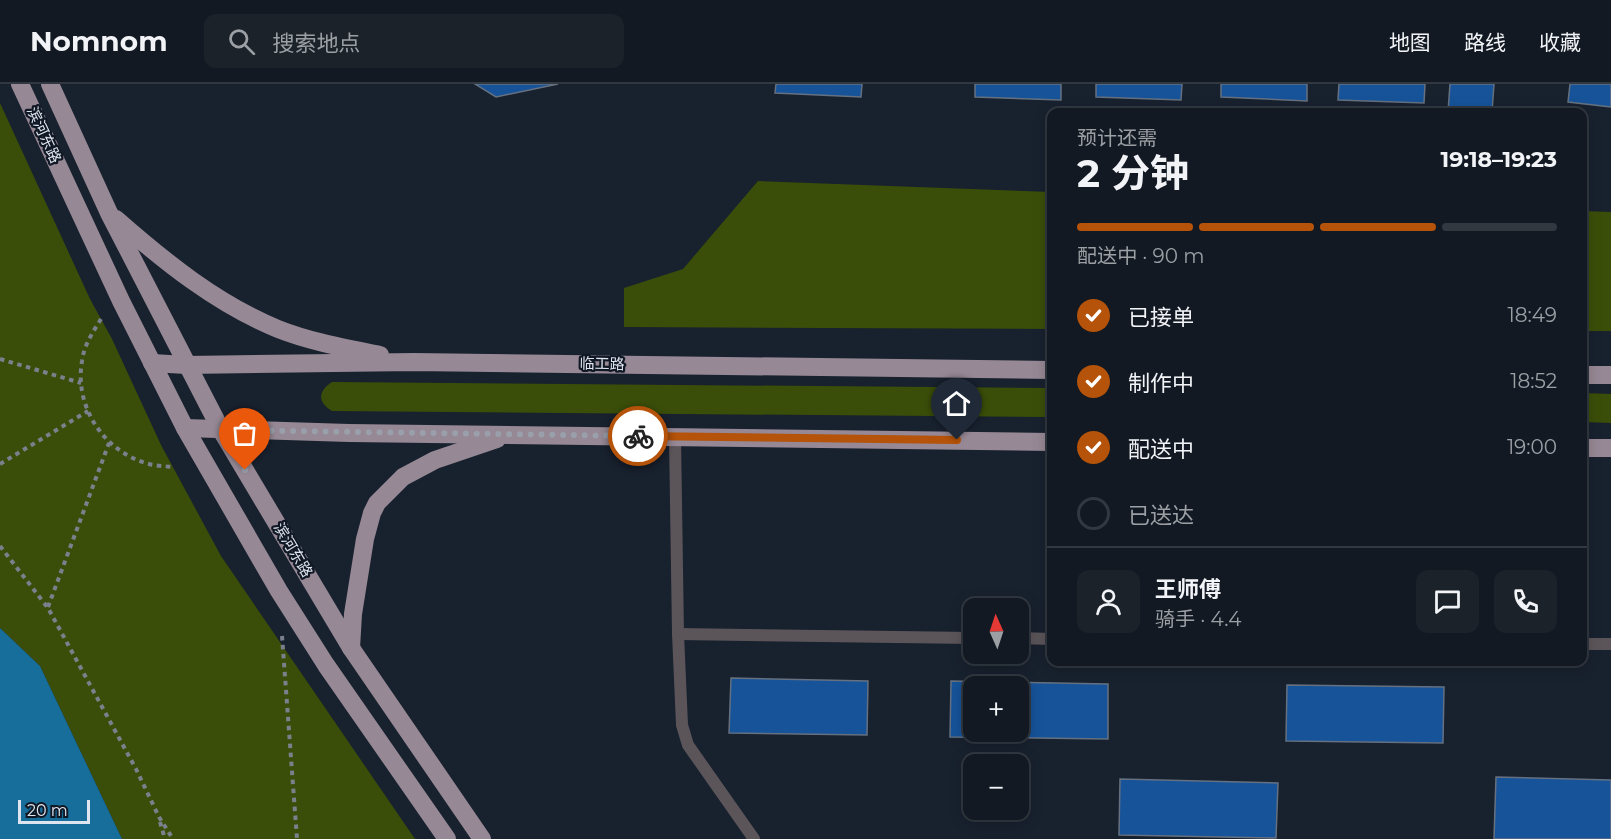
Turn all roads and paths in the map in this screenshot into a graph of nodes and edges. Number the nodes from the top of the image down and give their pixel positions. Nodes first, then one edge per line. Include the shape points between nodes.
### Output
1 (20, 84) edge
2 (50, 84) edge
3 (109, 213) junction
4 (101, 319) dead end
5 (0, 359) edge
6 (414, 362) junction
7 (152, 363) junction
8 (186, 364) junction
9 (1047, 370) edge
10 (1587, 375) edge
11 (1611, 375) edge
12 (81, 383) junction
13 (88, 411) junction
14 (185, 428) junction
15 (221, 430) junction
16 (512, 434) junction
17 (675, 436) junction
18 (1047, 442) edge
19 (109, 443) junction
20 (1587, 448) edge
21 (1611, 448) edge
22 (0, 464) edge
23 (172, 467) dead end
24 (0, 546) edge
25 (48, 608) junction
26 (282, 626) dead end
27 (678, 634) junction
28 (963, 638) edge
29 (1029, 639) edge
30 (1047, 639) edge
31 (1587, 644) edge
32 (1611, 644) edge
33 (351, 648) junction
34 (159, 817) junction
35 (165, 839) edge
36 (173, 839) edge
37 (297, 839) edge
38 (447, 839) edge
39 (482, 839) edge
40 (754, 839) edge

1 - 7 main road, 滨河东路
2 - 3 main road, 滨河东路
3 - 6 main road via 153,251 250,316 316,342
3 - 8 main road, 滨河东路
4 - 12 path via 82,360
5 - 12 path
6 - 8 main road, 临工路
6 - 9 main road, 临工路
7 - 8 main road, 临工路
7 - 14 main road, 滨河东路
8 - 15 main road, 滨河东路
10 - 11 main road
12 - 13 path
13 - 19 path
13 - 22 path
14 - 15 main road
14 - 38 main road, 滨河东路 via 326,665
15 - 16 main road
15 - 33 main road, 滨河东路
16 - 17 main road
16 - 33 main road via 435,460 403,477 381,498 365,539
17 - 18 main road
17 - 27 lane
19 - 23 path via 128,456
19 - 25 path
20 - 21 main road
24 - 25 path
25 - 34 path
26 - 37 path
27 - 28 lane
27 - 40 lane via 682,725 688,745
29 - 30 lane
31 - 32 lane
33 - 39 main road, 滨河东路
34 - 35 path
34 - 36 path

